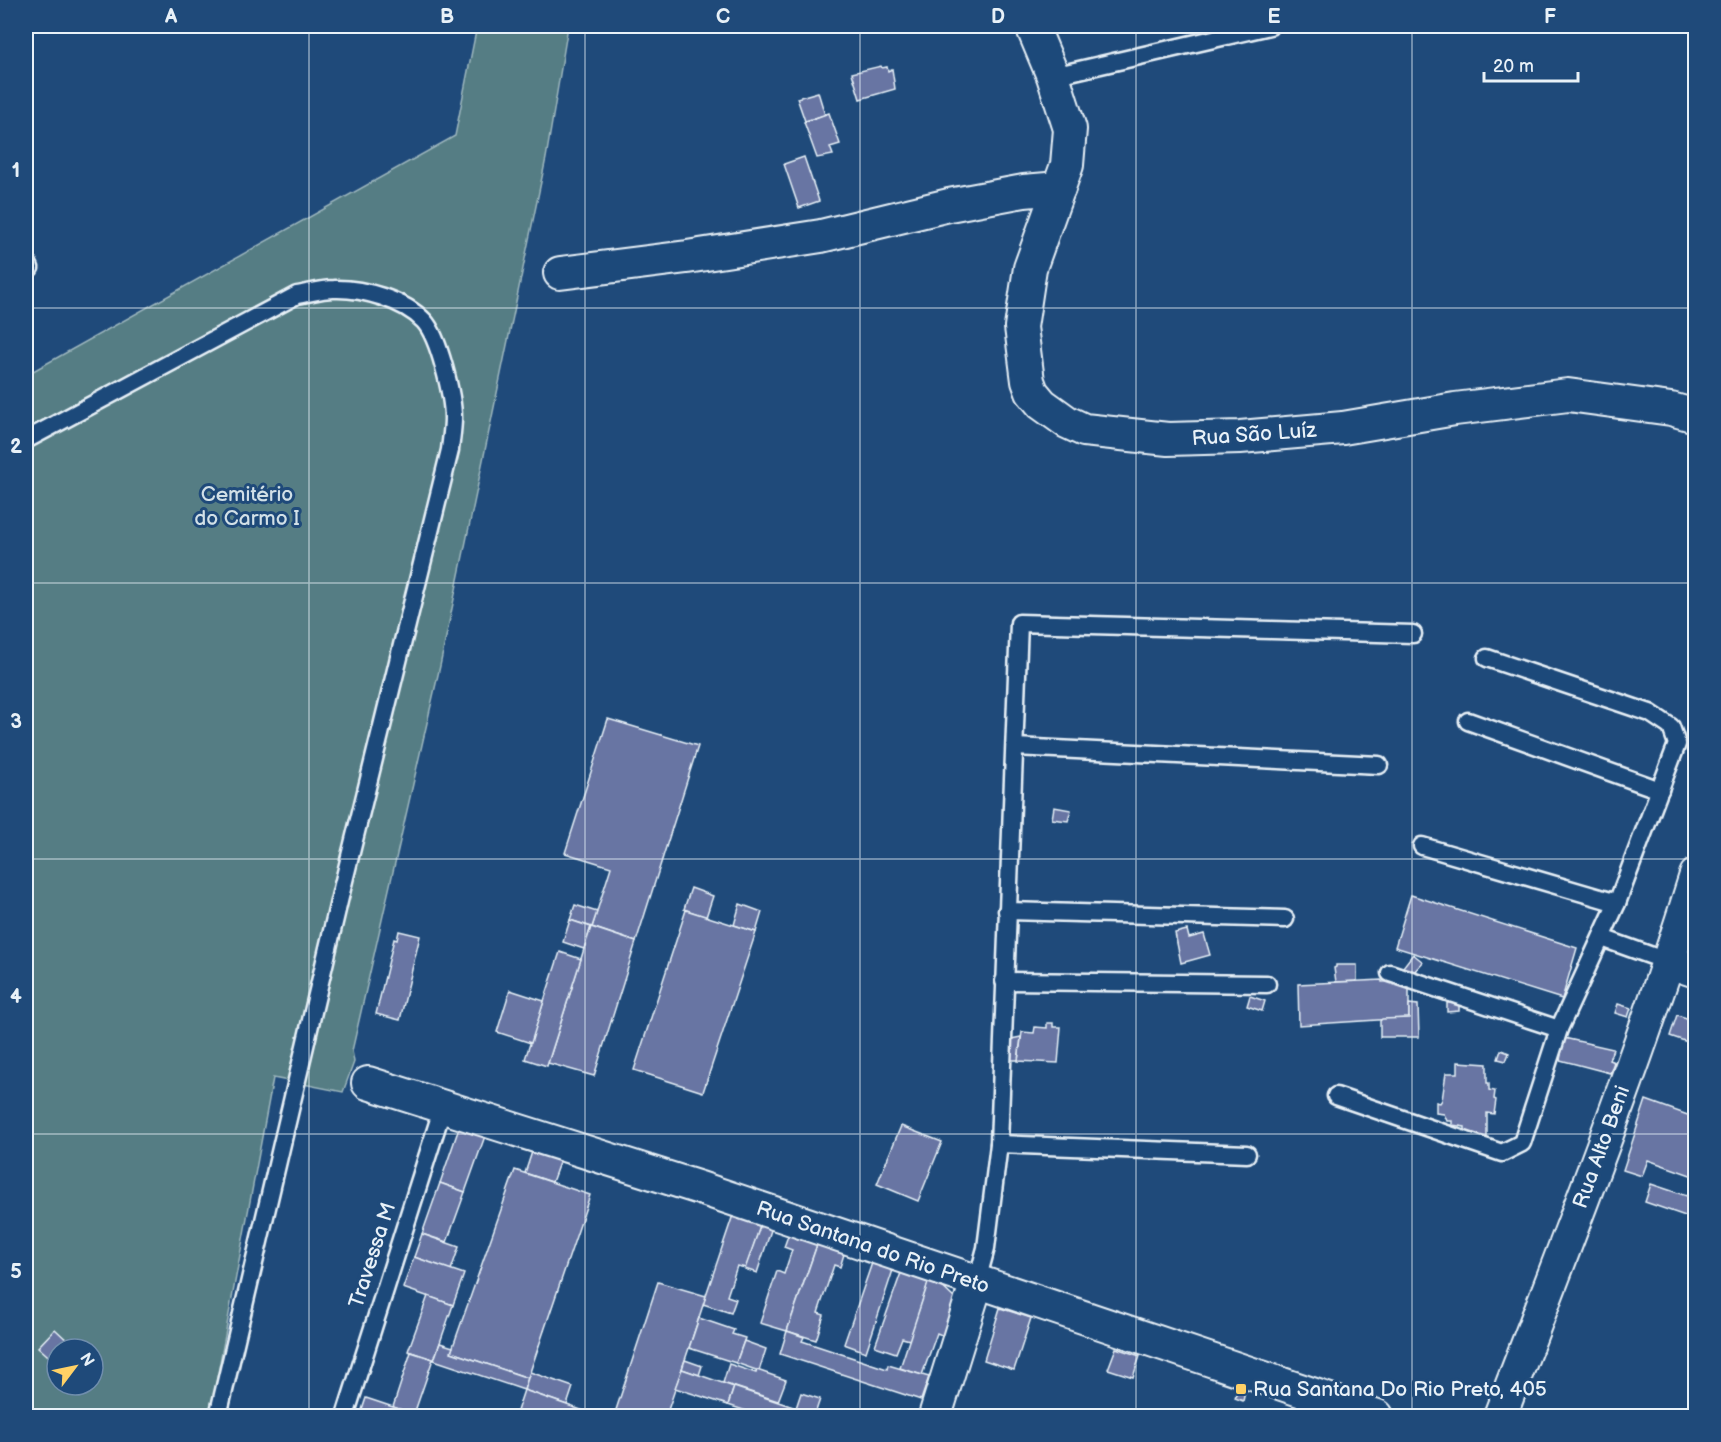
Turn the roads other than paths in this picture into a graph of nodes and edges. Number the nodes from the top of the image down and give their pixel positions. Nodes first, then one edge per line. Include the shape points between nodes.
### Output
1 (1032, 26) edge
2 (1270, 26) edge
3 (1053, 76) junction
4 (1059, 188) junction
5 (560, 273) dead end
6 (1695, 416) edge
7 (26, 440) edge
8 (1413, 634) dead end
9 (1487, 658) dead end
10 (1468, 721) dead end
11 (1015, 747) junction
12 (1379, 765) dead end
13 (1660, 790) junction
14 (1422, 846) dead end
15 (1695, 876) edge
16 (1617, 903) junction
17 (1007, 911) junction
18 (1285, 919) dead end
19 (1602, 938) junction
20 (1682, 966) edge
21 (1390, 973) dead end
22 (1004, 981) junction
23 (1267, 984) dead end
24 (1559, 1029) junction
25 (368, 1083) dead end
26 (1336, 1096) dead end
27 (443, 1107) junction
28 (999, 1144) junction
29 (1247, 1154) dead end
30 (977, 1281) junction
31 (218, 1416) edge
32 (345, 1416) edge
33 (935, 1416) edge
34 (1377, 1416) edge
35 (1500, 1416) edge

1 - 3 street, Rua São Luíz
2 - 3 lane
3 - 4 street, Rua São Luíz via 1070,129 1067,165
4 - 5 street via 949,205 821,236
4 - 6 street, Rua São Luíz via 1030,268 1021,327 1032,392 1042,404 1084,430 1168,439 1240,437 1343,428 1568,395
7 - 31 lane via 297,295 333,289 368,293 397,302 424,321 449,385 453,417 450,450
8 - 11 lane via 1018,623
9 - 13 lane via 1650,713 1671,727 1677,744
10 - 13 lane
11 - 12 lane
11 - 17 lane
13 - 16 lane
14 - 16 lane
15 - 20 street, Rua Alto Beni
16 - 19 lane
17 - 18 lane
17 - 22 lane
19 - 20 lane
19 - 24 lane
20 - 35 street, Rua Alto Beni
21 - 24 lane
22 - 23 lane
22 - 28 lane
24 - 26 lane via 1522,1143 1502,1153
25 - 27 street, Rua Santana do Rio Preto
27 - 30 street, Rua Santana do Rio Preto
27 - 32 lane, Travessa M
28 - 29 lane
28 - 30 lane via 986,1248
30 - 33 street
30 - 34 street, Rua Santana do Rio Preto

